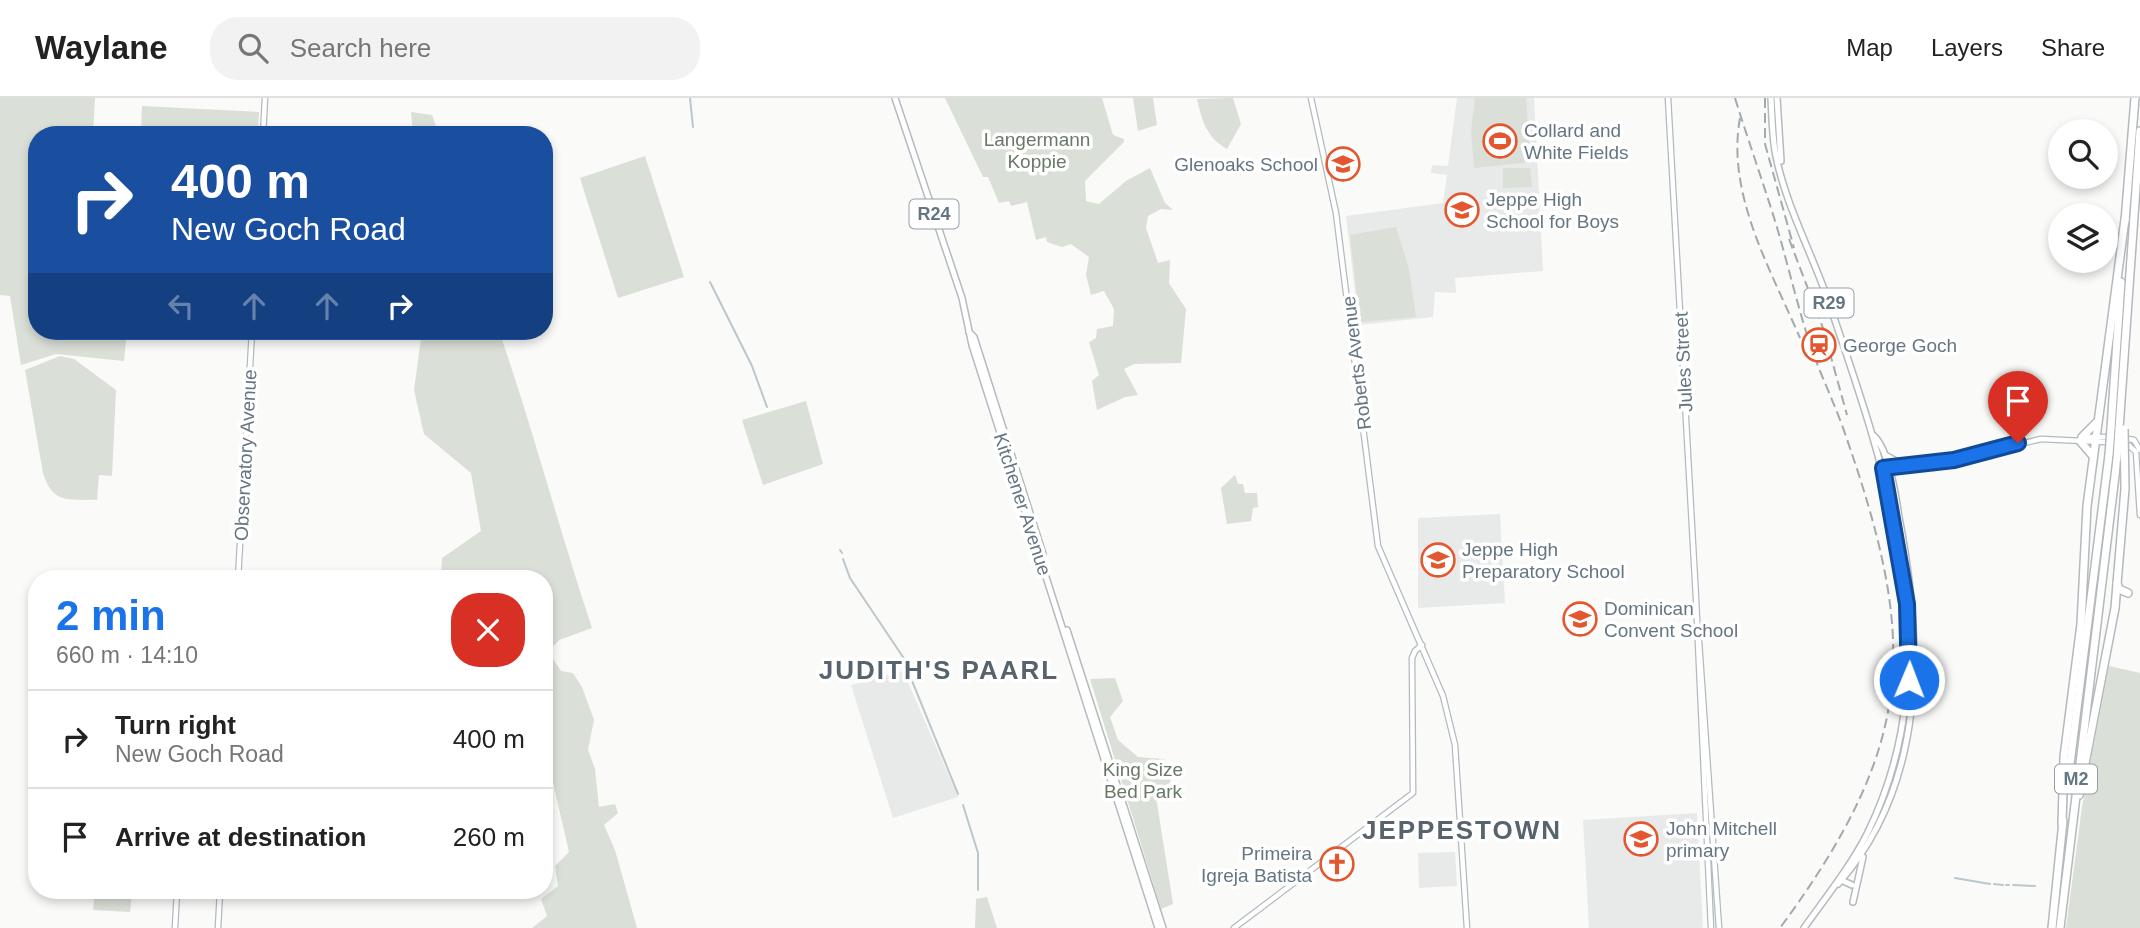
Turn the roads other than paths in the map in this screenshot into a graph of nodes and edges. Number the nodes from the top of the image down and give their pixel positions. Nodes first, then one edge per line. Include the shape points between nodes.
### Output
1 (265, 98) edge
2 (895, 98) edge
3 (1311, 98) edge
4 (1668, 98) edge
5 (1771, 98) edge
6 (1777, 98) edge
7 (2135, 98) edge
8 (263, 126) edge
9 (2140, 131) edge
10 (1782, 172) junction
11 (2125, 219) junction
12 (251, 340) edge
13 (2098, 421) junction
14 (2118, 428) junction
15 (1874, 436) junction
16 (2079, 439) junction
17 (2095, 439) junction
18 (2138, 448) edge
19 (1882, 453) junction
20 (2093, 459) junction
21 (1903, 467) junction
22 (1886, 468) junction
23 (1891, 477) junction
24 (2140, 515) edge
25 (239, 570) edge
26 (2117, 582) junction
27 (2128, 593) dead end
28 (1698, 626) junction
29 (2092, 630) junction
30 (1422, 645) junction
31 (2062, 824) junction
32 (1863, 846) junction
33 (1706, 852) junction
34 (1715, 852) junction
35 (2066, 863) junction
36 (1841, 880) junction
37 (1852, 886) dead end
38 (1833, 888) junction
39 (1717, 893) junction
40 (1709, 894) junction
41 (176, 899) edge
42 (220, 899) edge
43 (1853, 902) dead end
44 (174, 928) edge
45 (218, 928) edge
46 (1160, 928) edge
47 (1234, 928) edge
48 (1467, 928) edge
49 (1711, 928) edge
50 (1719, 928) edge
51 (1804, 928) edge
52 (2052, 928) edge
53 (2060, 928) edge

1 - 8 main road
2 - 46 main road, Kitchener Avenue / R24
3 - 30 main road, Roberts Avenue via 1336,213 1378,546
4 - 28 main road, Jules Street
5 - 10 main road, R29 via 1775,151
6 - 10 main road, R29
7 - 11 highway, M2
9 - 14 highway, M2
10 - 15 main road, R29
11 - 13 highway
11 - 14 highway, M2
12 - 25 main road, Observatory Avenue
13 - 16 highway
13 - 17 highway
14 - 26 highway, bridge via 2125,497
14 - 29 highway, M2, bridge
15 - 19 main road, R29
15 - 22 main road, R29
16 - 17 main road
16 - 20 highway
16 - 21 main road via 2032,440 1954,460
17 - 18 main road
17 - 20 highway
18 - 24 main road
19 - 21 main road
19 - 22 main road, R29
20 - 31 highway via 2081,624 2064,757
21 - 22 main road
21 - 23 main road
22 - 23 main road, R29
22 - 32 main road, R29 via 1904,584 1910,673 1895,757
23 - 32 main road, R29 via 1913,605 1916,684 1895,778
26 - 27 highway via 2119,589
26 - 35 highway
28 - 33 main road, Jules Street
28 - 34 main road, Jules Street
29 - 31 highway, M2
29 - 35 highway, M2
30 - 47 main road via 1412,658 1413,793
30 - 48 main road, Roberts Avenue via 1445,702 1455,745
31 - 52 highway, M2
32 - 36 main road, R29
32 - 38 main road, R29
32 - 43 main road
33 - 34 main road
33 - 40 main road, Jules Street
34 - 39 main road, Jules Street
35 - 53 highway, M2
36 - 37 main road
36 - 38 main road, R29
38 - 51 main road, R29
39 - 40 main road
39 - 50 main road, Jules Street
40 - 49 main road, Jules Street
41 - 44 main road
42 - 45 main road

